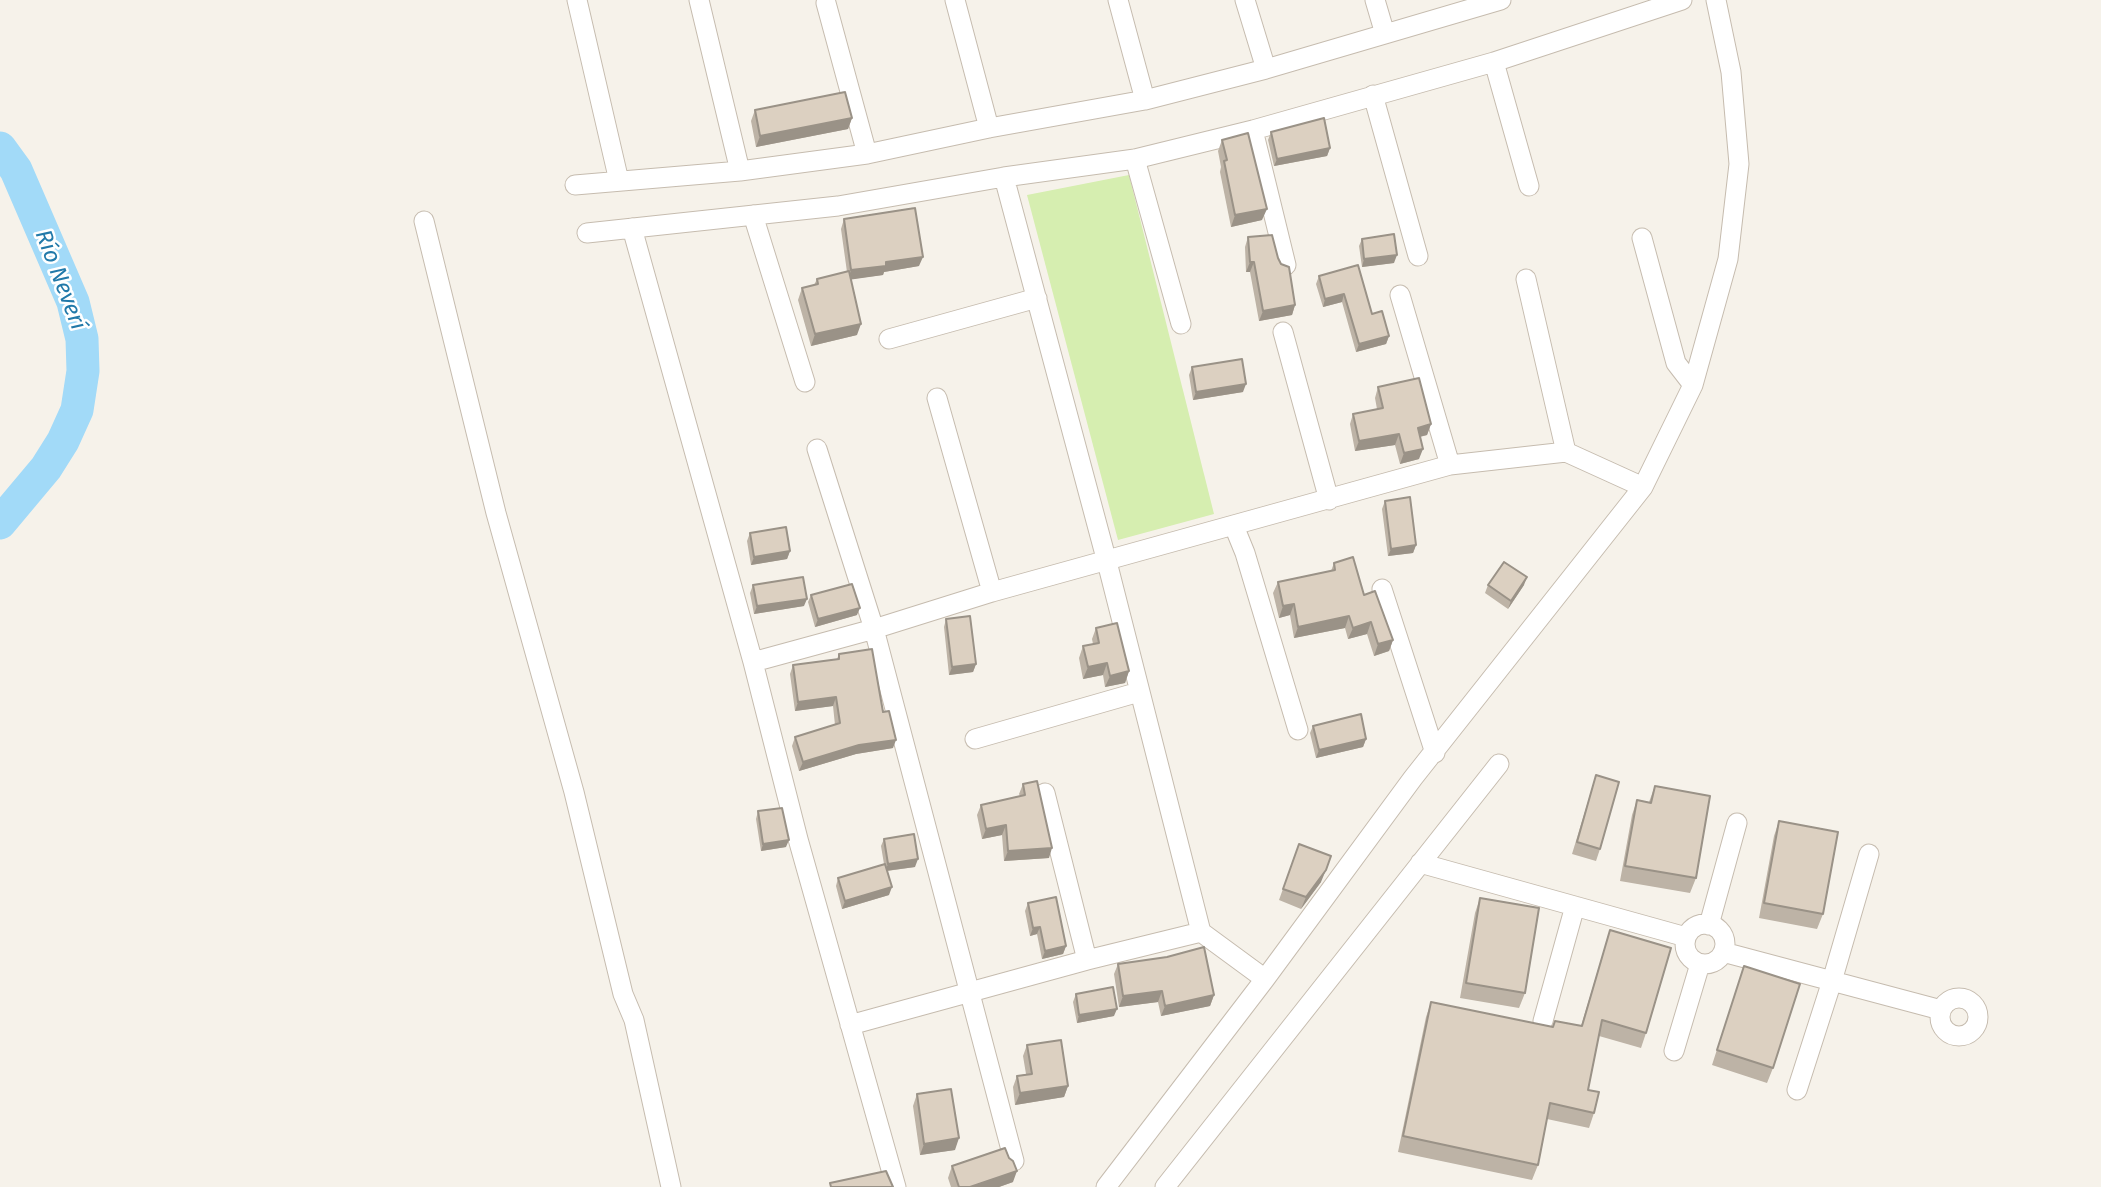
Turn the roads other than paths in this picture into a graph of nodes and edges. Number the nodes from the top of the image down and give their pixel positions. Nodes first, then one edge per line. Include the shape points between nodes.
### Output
1 (577, 0) edge
2 (699, 0) edge
3 (955, 0) edge
4 (1118, 0) edge
5 (1245, 0) edge
6 (1375, 0) edge
7 (1500, 0) edge
8 (1682, 0) edge
9 (1716, 0) edge
10 (826, 3) dead end
11 (1385, 34) junction
12 (1494, 62) junction
13 (1266, 69) junction
14 (1373, 95) junction
15 (1145, 100) junction
16 (989, 128) junction
17 (1253, 130) junction
18 (867, 154) junction
19 (1135, 159) junction
20 (740, 171) junction
21 (1004, 177) junction
22 (619, 181) junction
23 (575, 186) dead end
24 (1529, 186) dead end
25 (753, 215) junction
26 (424, 221) dead end
27 (632, 228) junction
28 (587, 233) dead end
29 (1642, 238) dead end
30 (1418, 256) dead end
31 (1286, 265) edge
32 (1526, 279) dead end
33 (1400, 295) dead end
34 (1037, 298) junction
35 (1181, 324) dead end
36 (1283, 332) dead end
37 (889, 339) dead end
38 (805, 382) dead end
39 (1693, 385) junction
40 (937, 398) dead end
41 (817, 449) dead end
42 (1566, 452) junction
43 (1450, 466) junction
44 (1643, 487) junction
45 (1329, 500) junction
46 (1234, 526) junction
47 (1107, 562) junction
48 (1382, 589) dead end
49 (992, 592) junction
50 (874, 629) junction
51 (753, 662) junction
52 (1139, 692) junction
53 (1298, 730) dead end
54 (975, 739) dead end
55 (1435, 753) junction
56 (1499, 764) dead end
57 (1045, 793) dead end
58 (1737, 823) dead end
59 (1868, 854) dead end
60 (1420, 863) junction
61 (1575, 906) junction
62 (1709, 925) junction
63 (1201, 932) junction
64 (1686, 937) junction
65 (1723, 953) junction
66 (1087, 960) junction
67 (1700, 964) junction
68 (1265, 979) junction
69 (1832, 981) junction
70 (971, 992) junction
71 (1941, 1010) dead end
72 (1543, 1021) dead end
73 (850, 1025) junction
74 (1675, 1052) dead end
75 (1797, 1090) dead end
76 (1014, 1161) edge
77 (671, 1187) edge
78 (896, 1187) edge
79 (1106, 1187) edge
80 (1165, 1187) edge

1 - 22 street
2 - 20 street
3 - 16 street
4 - 15 street
5 - 13 street
6 - 11 street
7 - 11 street
8 - 12 street
9 - 39 street via 1731,72 1739,164 1728,259
10 - 18 street
11 - 13 street
12 - 14 street
12 - 24 street
13 - 15 street
14 - 17 street
14 - 30 street
15 - 16 street
16 - 18 street
17 - 19 street
17 - 31 street
18 - 20 street
19 - 21 street
19 - 35 street
20 - 22 street
21 - 25 street via 838,206
21 - 34 street
22 - 23 street
25 - 27 street
25 - 38 street
26 - 77 street via 496,513 574,792 623,994 634,1020
27 - 28 street
27 - 51 street
29 - 39 street via 1676,363
32 - 42 street
33 - 43 street
34 - 37 street
34 - 47 street
36 - 45 street
39 - 44 street
40 - 49 street
41 - 50 street
42 - 43 street
42 - 44 street
43 - 45 street
44 - 55 street
45 - 46 street
46 - 47 street
46 - 53 street
47 - 49 street
47 - 52 street
48 - 55 street
49 - 50 street
50 - 51 street
50 - 70 street
51 - 73 street
52 - 54 street
52 - 63 street
55 - 68 street
56 - 60 street
57 - 66 street
58 - 62 street
59 - 69 street
60 - 61 street
60 - 80 street
61 - 64 street
61 - 72 street
62 - 64 street via 1696,926
62 - 65 street via 1721,932
63 - 66 street
63 - 68 street
64 - 67 street via 1685,950
65 - 67 street via 1714,962
65 - 69 street
66 - 70 street
67 - 74 street
68 - 79 street
69 - 71 street
69 - 75 street
70 - 73 street
70 - 76 street
73 - 78 street

